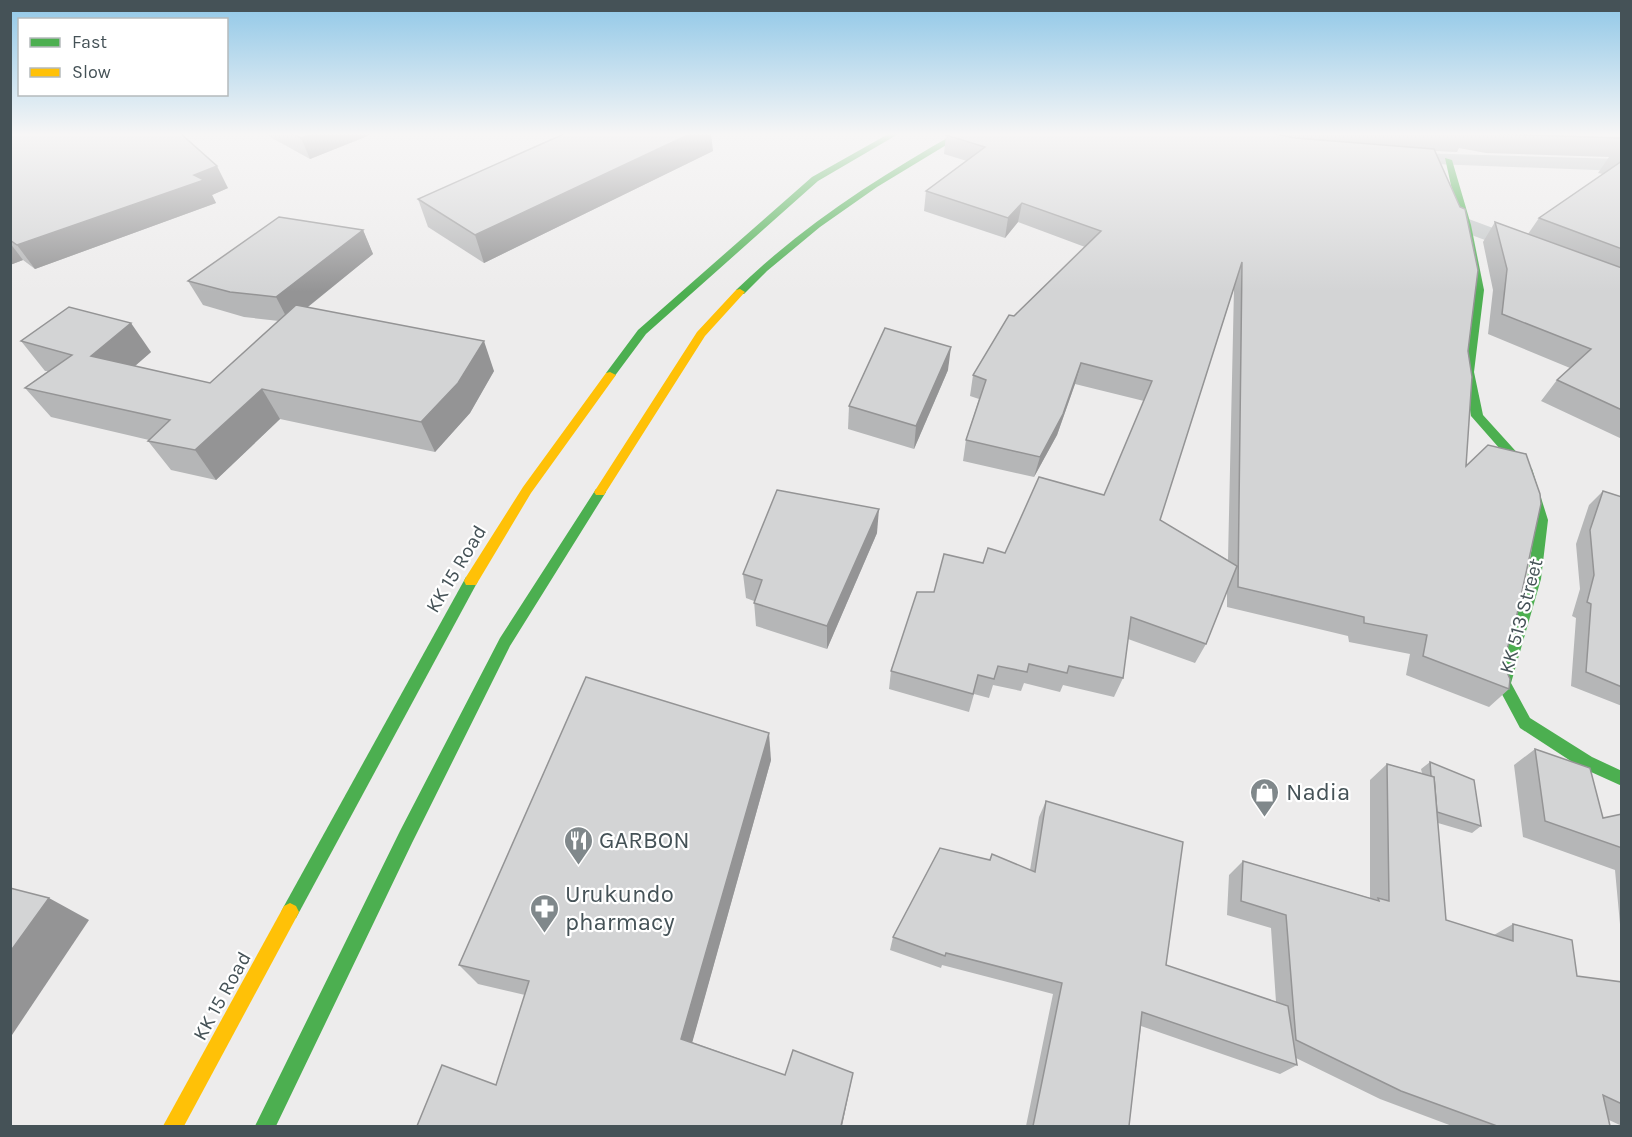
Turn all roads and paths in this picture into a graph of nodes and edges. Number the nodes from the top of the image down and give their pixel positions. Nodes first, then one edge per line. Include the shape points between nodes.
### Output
1 (808, 186) edge
2 (873, 186) edge
3 (1455, 186) edge
4 (1466, 225) junction
5 (1551, 258) edge
6 (1622, 779) edge
7 (173, 1126) edge
8 (265, 1126) edge

1 - 7 main road, KK 15 Road via 642,332 534,481 431,651
2 - 8 main road via 834,212 755,276 701,334 505,642
3 - 4 main road, KK 513 Street
4 - 5 street
4 - 6 main road, KK 513 Street via 1479,290 1469,372 1477,416 1528,472 1542,520 1534,579 1503,683 1525,723 1586,762

